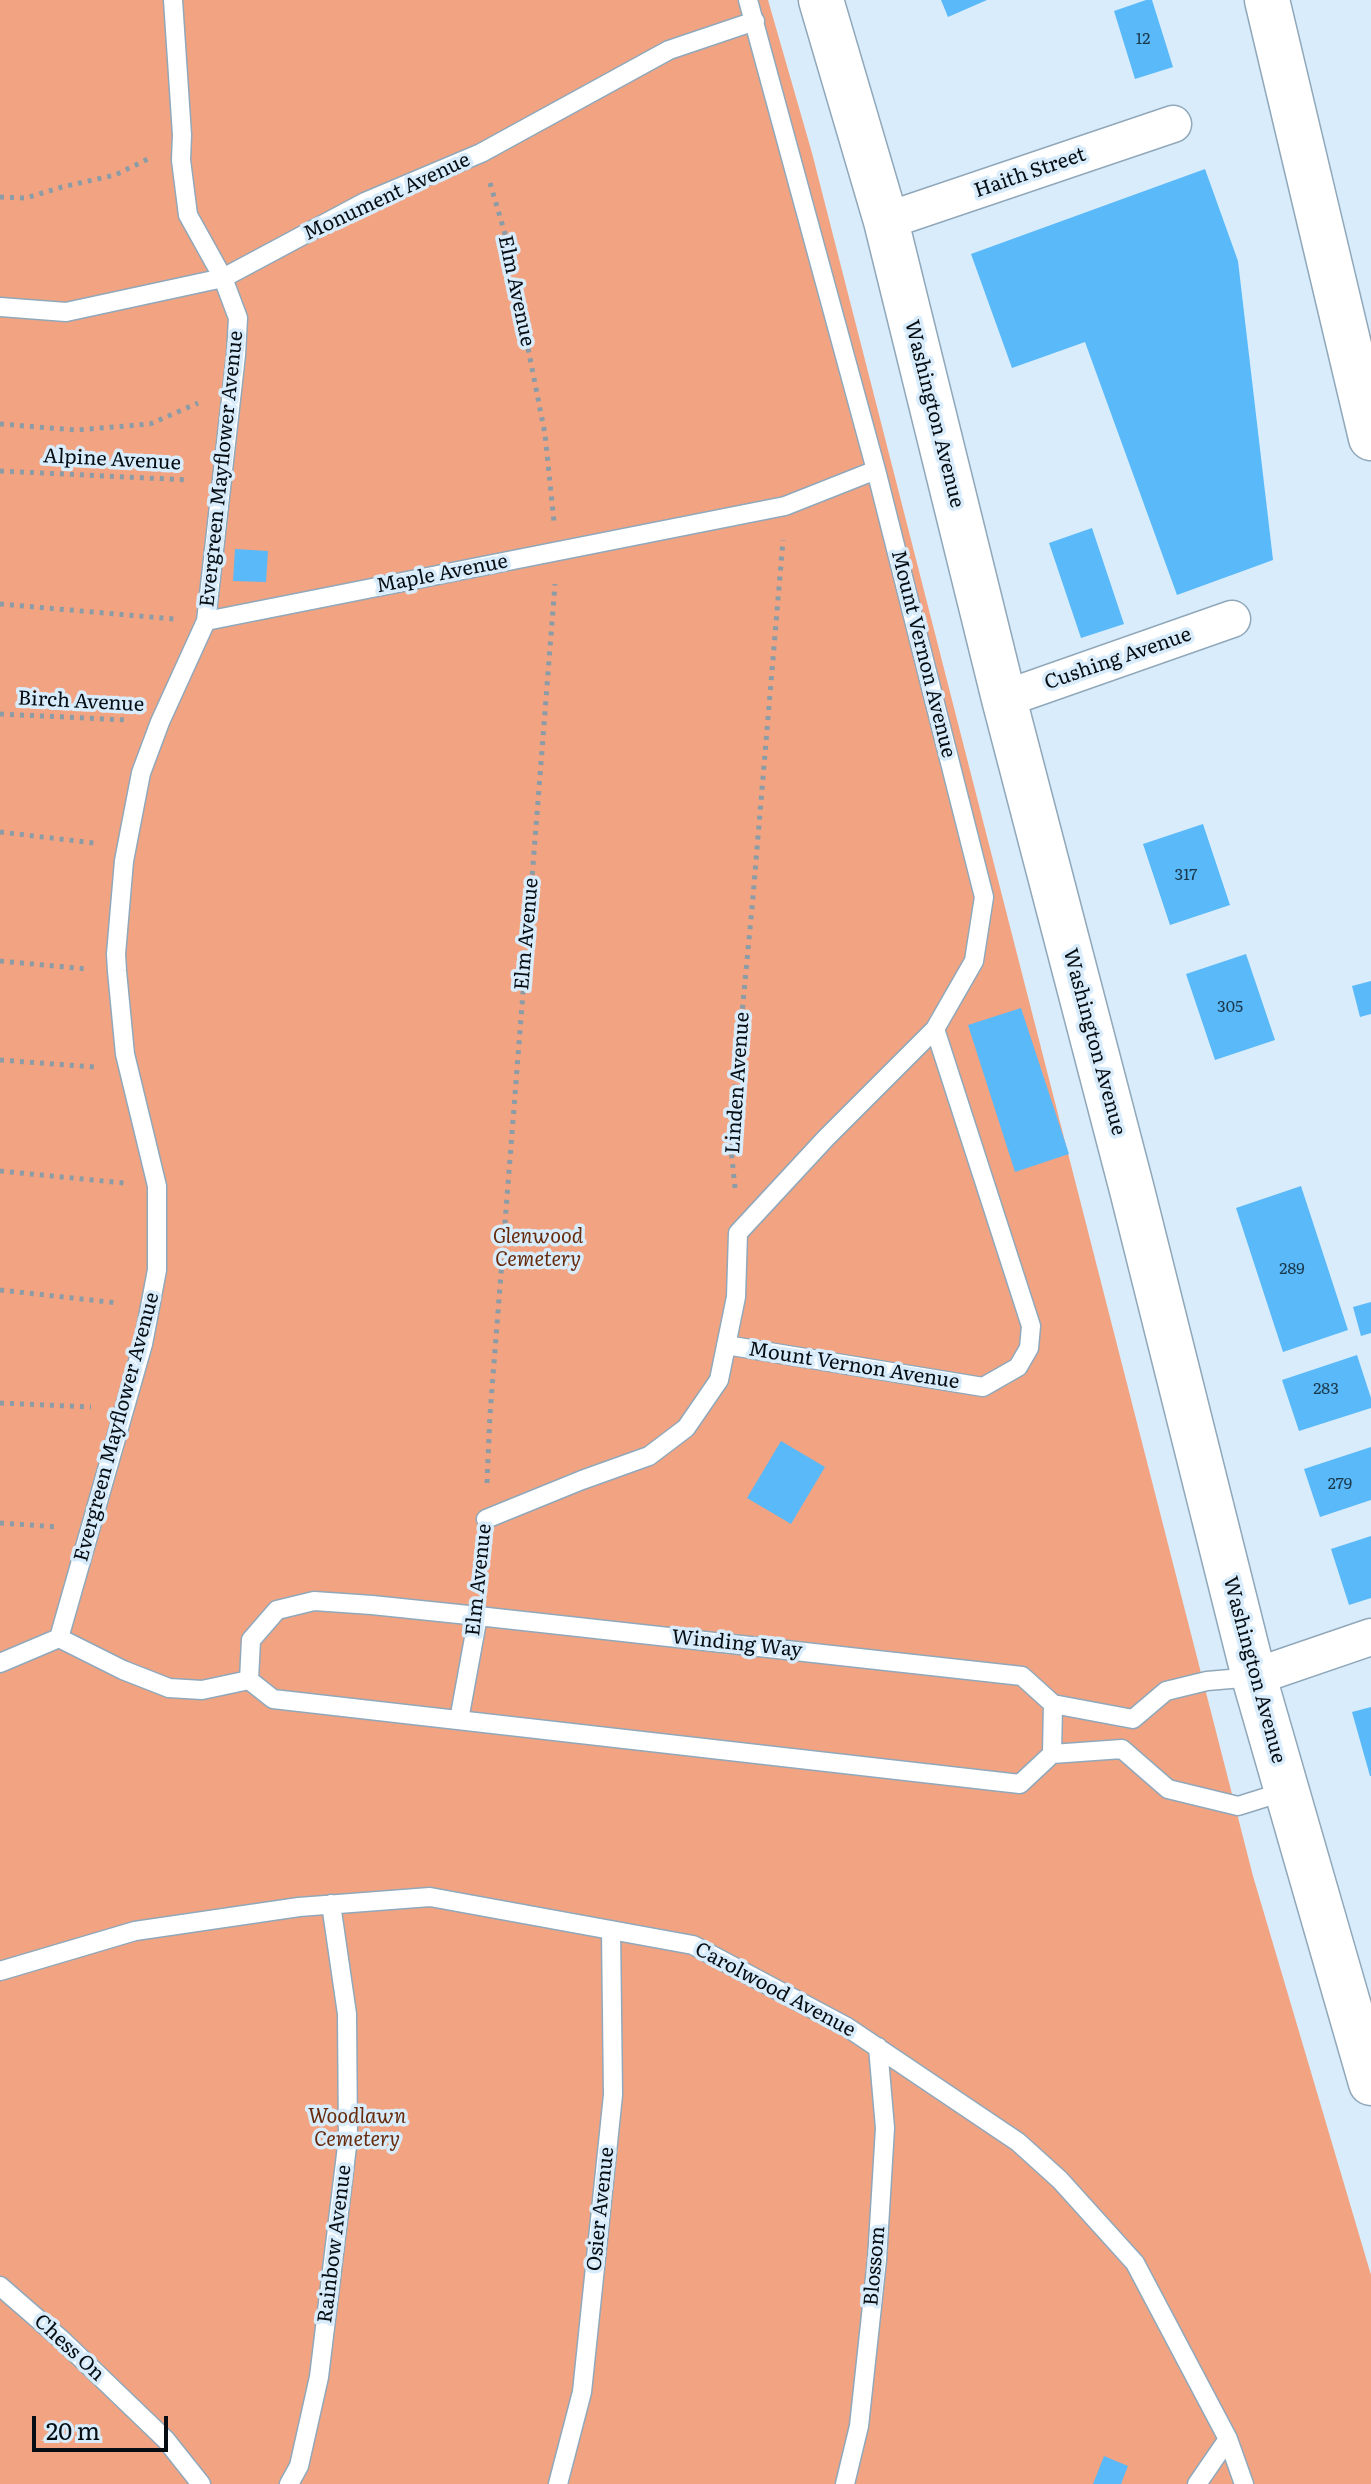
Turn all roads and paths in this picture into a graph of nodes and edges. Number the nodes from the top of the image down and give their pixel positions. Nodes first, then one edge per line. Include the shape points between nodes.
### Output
1 (173, 0) edge
2 (748, 0) edge
3 (821, 0) edge
4 (1267, 0) edge
5 (755, 21) junction
6 (1173, 124) dead end
7 (182, 135) junction
8 (481, 153) junction
9 (0, 197) edge
10 (886, 221) junction
11 (223, 278) junction
12 (0, 307) edge
13 (233, 388) junction
14 (0, 424) edge
15 (1371, 438) edge
16 (876, 470) junction
17 (0, 471) edge
18 (222, 480) junction
19 (785, 506) junction
20 (557, 551) junction
21 (0, 604) edge
22 (1232, 619) dead end
23 (206, 621) junction
24 (1004, 699) junction
25 (0, 714) edge
26 (160, 722) junction
27 (0, 832) edge
28 (126, 846) junction
29 (0, 961) edge
30 (117, 971) junction
31 (935, 1029) junction
32 (0, 1060) edge
33 (129, 1069) junction
34 (0, 1171) edge
35 (157, 1186) junction
36 (738, 1233) junction
37 (0, 1290) edge
38 (150, 1306) junction
39 (726, 1345) junction
40 (0, 1403) edge
41 (123, 1411) junction
42 (486, 1519) junction
43 (0, 1523) edge
44 (91, 1530) junction
45 (478, 1616) junction
46 (1371, 1637) edge
47 (59, 1638) junction
48 (0, 1663) edge
49 (1254, 1677) junction
50 (249, 1680) junction
51 (1053, 1704) junction
52 (459, 1720) junction
53 (1052, 1754) junction
54 (1286, 1791) junction
55 (331, 1904) junction
56 (611, 1930) junction
57 (0, 1971) edge
58 (878, 2047) junction
59 (1371, 2083) edge
60 (0, 2286) edge
61 (1228, 2439) junction
62 (201, 2484) edge
63 (289, 2484) edge
64 (558, 2484) edge
65 (845, 2484) edge
66 (1197, 2484) edge
67 (1244, 2484) edge

1 - 7 lane, Evergreen Mayflower Avenue
2 - 5 lane, Mount Vernon Avenue
3 - 10 main road, Washington Avenue
4 - 15 main road
5 - 8 lane, Monument Avenue via 669,50
5 - 16 lane, Mount Vernon Avenue
6 - 10 street, Haith Street
7 - 9 path via 162,152 115,175 26,198
7 - 11 lane, Evergreen Mayflower Avenue via 188,215
8 - 11 lane, Monument Avenue via 365,202
8 - 20 path, Elm Avenue via 506,237 545,434
10 - 24 main road, Washington Avenue
11 - 12 lane, Monument Avenue via 66,312
11 - 13 lane, Evergreen Mayflower Avenue via 238,318
13 - 14 path via 150,424 76,430
13 - 18 lane, Evergreen Mayflower Avenue
16 - 19 lane, Maple Avenue
16 - 31 lane, Mount Vernon Avenue via 984,897 974,961
17 - 18 path, Alpine Avenue
18 - 23 lane, Evergreen Mayflower Avenue
19 - 20 lane, Maple Avenue
19 - 36 path, Linden Avenue via 730,1139
20 - 23 lane, Maple Avenue
20 - 42 path, Elm Avenue
21 - 23 path
22 - 24 street, Cushing Avenue
23 - 26 lane, Evergreen Mayflower Avenue
24 - 49 main road, Washington Avenue
25 - 26 path, Birch Avenue
26 - 28 lane, Evergreen Mayflower Avenue via 141,773
27 - 28 path
28 - 30 lane, Evergreen Mayflower Avenue
29 - 30 path
30 - 33 lane, Evergreen Mayflower Avenue
31 - 36 lane, Mount Vernon Avenue
31 - 39 lane, Mount Vernon Avenue via 1031,1326 1029,1348 1018,1367 983,1387
32 - 33 path
33 - 35 lane, Evergreen Mayflower Avenue
34 - 35 path
35 - 38 lane, Evergreen Mayflower Avenue via 157,1270
36 - 39 lane via 736,1297
37 - 38 path
38 - 41 lane, Evergreen Mayflower Avenue
39 - 42 lane via 719,1380 686,1428 649,1456
40 - 41 path
41 - 44 lane, Evergreen Mayflower Avenue
42 - 45 path, Elm Avenue
43 - 44 path
44 - 47 lane, Evergreen Mayflower Avenue
45 - 50 lane, Winding Way via 314,1601 277,1610 251,1640
45 - 51 lane, Winding Way via 1022,1676
45 - 52 lane, Elm Avenue
46 - 49 street
47 - 48 lane
47 - 50 lane via 169,1688 202,1690
49 - 51 lane via 1166,1691 1133,1719
49 - 54 main road, Washington Avenue
50 - 52 lane via 273,1699
51 - 53 lane
52 - 53 lane via 1020,1784
53 - 54 lane via 1122,1749 1168,1789 1238,1806
54 - 59 main road, Washington Avenue
55 - 56 lane, Carolwood Avenue via 430,1897
55 - 57 lane, Carolwood Avenue via 135,1931
55 - 63 lane, Rainbow Avenue via 347,2014 348,2138 319,2377 299,2466
56 - 58 lane, Carolwood Avenue via 693,1945
56 - 64 lane, Osier Avenue via 611,2110 582,2392
58 - 61 lane, Carolwood Avenue via 1018,2142 1135,2263
58 - 65 lane, Blossom via 885,2128 877,2260 859,2426
60 - 62 lane, Chess On via 166,2440
61 - 66 lane
61 - 67 lane, Carolwood Avenue

